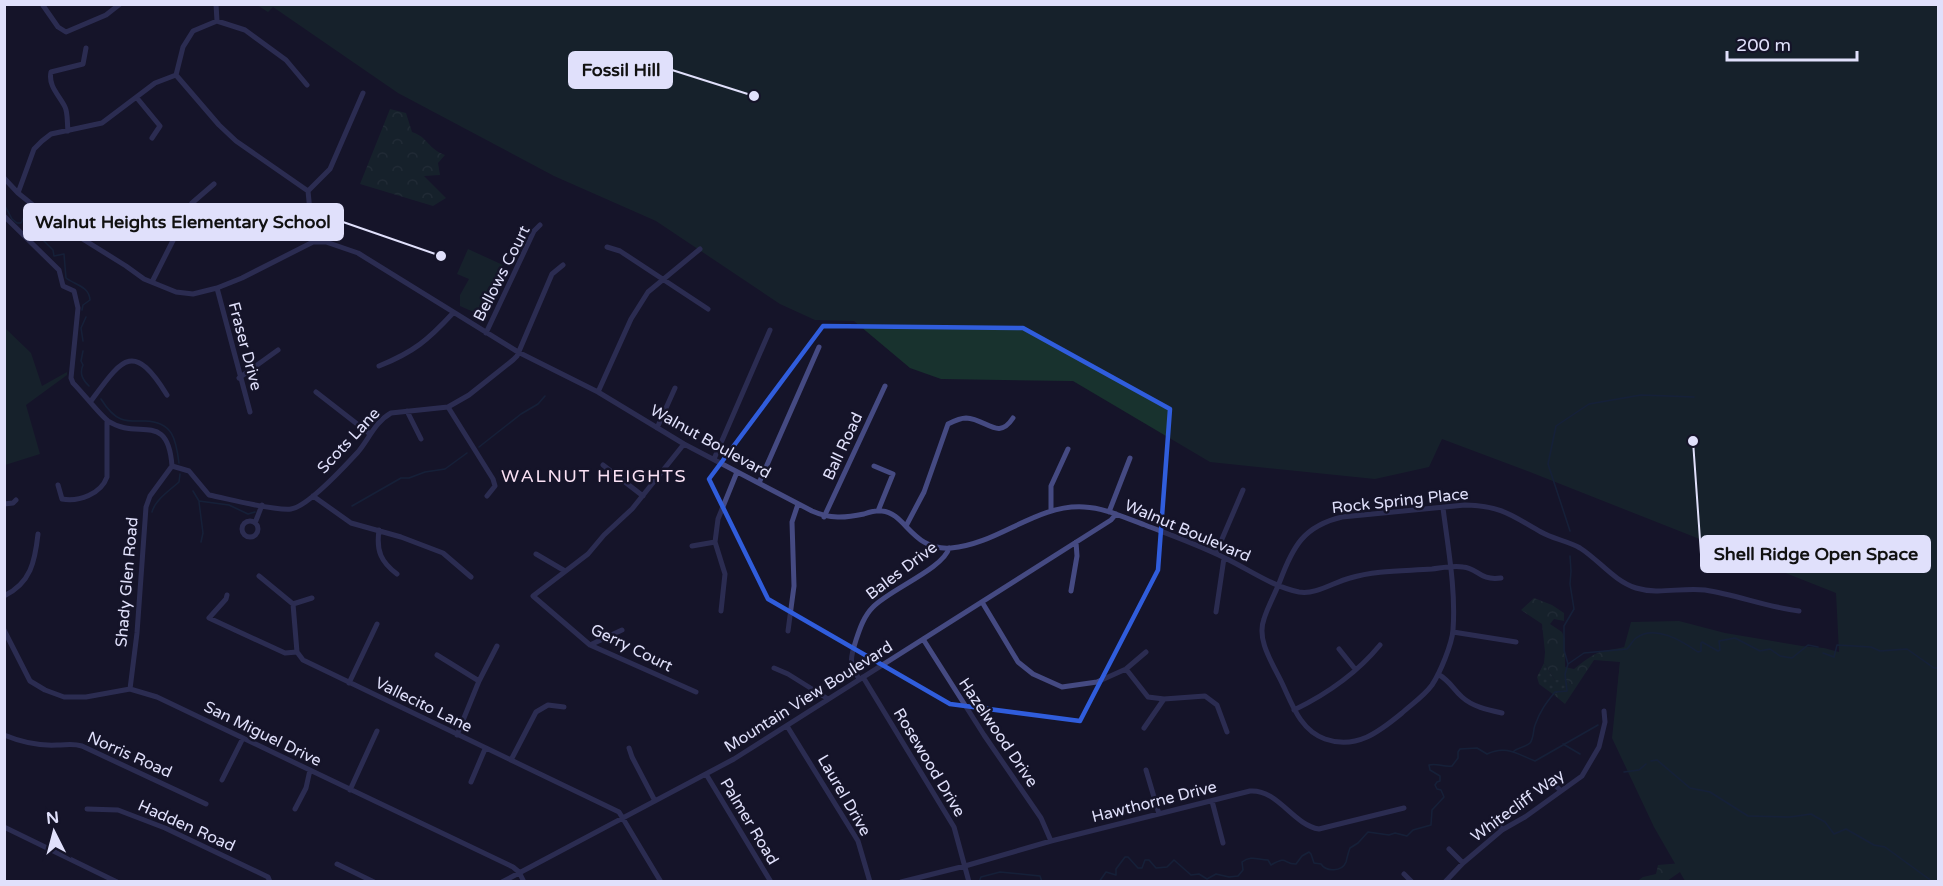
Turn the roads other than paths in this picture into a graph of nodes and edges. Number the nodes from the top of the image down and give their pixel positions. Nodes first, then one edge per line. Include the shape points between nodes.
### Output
1 (42, 4) edge
2 (120, 4) edge
3 (216, 4) edge
4 (217, 21) junction
5 (86, 48) dead end
6 (176, 75) junction
7 (307, 85) dead end
8 (363, 93) dead end
9 (137, 98) junction
10 (68, 131) junction
11 (152, 138) dead end
12 (4, 178) edge
13 (214, 184) dead end
14 (308, 191) junction
15 (18, 193) junction
16 (4, 216) edge
17 (540, 225) dead end
18 (313, 242) junction
19 (607, 247) dead end
20 (700, 249) dead end
21 (563, 265) dead end
22 (663, 280) junction
23 (152, 282) junction
24 (217, 288) junction
25 (708, 309) dead end
26 (453, 313) junction
27 (770, 330) dead end
28 (486, 333) junction
29 (819, 347) dead end
30 (278, 350) dead end
31 (518, 352) junction
32 (380, 366) dead end
33 (239, 378) junction
34 (885, 386) dead end
35 (675, 388) dead end
36 (316, 392) dead end
37 (598, 392) junction
38 (167, 395) dead end
39 (91, 401) junction
40 (447, 407) junction
41 (407, 411) junction
42 (250, 412) dead end
43 (1013, 418) dead end
44 (107, 420) junction
45 (657, 428) junction
46 (370, 434) junction
47 (421, 439) dead end
48 (684, 444) junction
49 (1068, 449) dead end
50 (1130, 458) dead end
51 (714, 459) junction
52 (603, 465) dead end
53 (172, 466) junction
54 (874, 466) dead end
55 (737, 472) junction
56 (759, 483) junction
57 (58, 485) dead end
58 (1243, 490) dead end
59 (314, 496) junction
60 (488, 496) dead end
61 (643, 496) junction
62 (16, 500) dead end
63 (4, 504) edge
64 (798, 504) junction
65 (262, 505) junction
66 (1443, 508) junction
67 (1051, 510) junction
68 (878, 511) junction
69 (1113, 513) junction
70 (824, 516) junction
71 (255, 523) dead end
72 (906, 526) junction
73 (379, 530) junction
74 (38, 534) dead end
75 (715, 542) junction
76 (1076, 542) junction
77 (692, 546) dead end
78 (949, 548) junction
79 (536, 554) dead end
80 (1216, 554) junction
81 (1224, 558) junction
82 (1450, 568) junction
83 (565, 571) junction
84 (398, 574) dead end
85 (259, 576) dead end
86 (471, 577) dead end
87 (1501, 579) dead end
88 (1278, 585) junction
89 (1071, 591) dead end
90 (4, 596) edge
91 (227, 596) dead end
92 (312, 598) dead end
93 (982, 602) junction
94 (293, 604) junction
95 (721, 611) dead end
96 (1799, 611) dead end
97 (1216, 612) dead end
98 (377, 624) dead end
99 (4, 630) edge
100 (622, 630) dead end
101 (788, 632) dead end
102 (1453, 632) junction
103 (922, 639) junction
104 (1516, 642) dead end
105 (590, 645) junction
106 (1380, 645) dead end
107 (497, 646) dead end
108 (1339, 649) dead end
109 (297, 652) junction
110 (1146, 652) dead end
111 (437, 655) dead end
112 (774, 668) dead end
113 (1126, 669) junction
114 (1355, 669) junction
115 (1438, 674) junction
116 (861, 678) junction
117 (479, 681) junction
118 (349, 683) junction
119 (130, 689) junction
120 (696, 692) dead end
121 (828, 699) junction
122 (1164, 699) junction
123 (564, 707) dead end
124 (1294, 710) junction
125 (1604, 711) dead end
126 (1502, 712) dead end
127 (788, 726) junction
128 (1144, 728) dead end
129 (377, 731) dead end
130 (1227, 732) dead end
131 (4, 735) edge
132 (457, 735) junction
133 (243, 738) junction
134 (629, 748) dead end
135 (485, 749) junction
136 (511, 760) junction
137 (310, 770) junction
138 (1146, 770) dead end
139 (706, 774) junction
140 (222, 780) dead end
141 (1552, 782) dead end
142 (471, 783) dead end
143 (350, 790) junction
144 (1560, 790) junction
145 (655, 801) junction
146 (1212, 801) junction
147 (206, 804) dead end
148 (1404, 808) dead end
149 (87, 809) dead end
150 (295, 809) dead end
151 (1158, 814) junction
152 (623, 818) junction
153 (1494, 818) dead end
154 (4, 827) edge
155 (1502, 830) junction
156 (1051, 841) junction
157 (1223, 843) dead end
158 (1449, 849) dead end
159 (1462, 863) junction
160 (337, 864) dead end
161 (965, 866) junction
162 (519, 872) junction
163 (1404, 874) dead end
164 (117, 881) edge
165 (270, 882) edge
166 (374, 882) edge
167 (502, 882) edge
168 (524, 882) edge
169 (661, 882) edge
170 (771, 882) edge
171 (870, 882) edge
172 (901, 882) edge
173 (969, 882) edge
174 (1412, 882) edge
175 (1445, 882) edge

1 - 2 street via 66,32 106,15
3 - 4 street
4 - 6 street via 193,31 183,47
4 - 7 street via 245,30 286,60
5 - 10 street via 83,64 51,72 50,76 66,108
6 - 9 street via 155,83
6 - 14 street via 236,141
8 - 14 street via 330,169
9 - 10 street via 102,123
9 - 11 street via 160,126
10 - 15 street via 51,134 34,149
12 - 15 street
13 - 23 street via 192,203
14 - 18 street
15 - 23 street via 49,218
16 - 39 street via 59,270 63,286 74,291 78,308 71,378
17 - 28 street, Bellows Court
18 - 24 street
18 - 26 street, Walnut Boulevard via 327,242 367,257
19 - 22 street via 620,251
20 - 22 street
21 - 31 street, Scots Lane via 552,274
22 - 25 street
22 - 37 street via 648,292 631,319
23 - 24 street via 193,294
24 - 33 street, Fraser Drive
26 - 28 street, Walnut Boulevard
26 - 32 street via 433,335 406,355
27 - 51 street
28 - 31 street, Walnut Boulevard
29 - 56 street
30 - 33 street
31 - 37 street, Walnut Boulevard
31 - 40 street, Scots Lane via 469,395
33 - 42 street, Fraser Drive
34 - 70 street, Ball Road
35 - 45 street
36 - 46 street
37 - 45 street, Walnut Boulevard
38 - 39 street via 143,364 133,361 114,370
39 - 44 street
40 - 41 street, Scots Lane
40 - 60 street via 493,479 495,486
41 - 46 street, Scots Lane via 391,413
41 - 47 street
43 - 72 street via 1001,429 967,418 948,424 924,492
44 - 53 street via 164,435
44 - 57 street via 105,483 96,492 74,499 62,499
45 - 48 street, Walnut Boulevard
46 - 59 street, Scots Lane
48 - 51 street, Walnut Boulevard
48 - 61 street
49 - 67 street via 1051,486
50 - 69 street
51 - 55 street, Walnut Boulevard
52 - 61 street
53 - 65 street, Scots Lane via 189,471 209,495
53 - 119 street, Shady Glen Road via 146,507
54 - 68 street via 893,474
55 - 56 street, Walnut Boulevard
55 - 75 street via 718,519
56 - 64 street, Walnut Boulevard
58 - 80 street
59 - 65 street, Scots Lane via 291,509
59 - 73 street via 351,523
61 - 83 street via 588,554
62 - 63 street
64 - 70 street, Walnut Boulevard
64 - 101 street via 792,522 794,586
65 - 71 street
66 - 82 street
66 - 88 street, Rock Spring Place via 1326,521 1305,533 1286,563
66 - 96 street, Rock Spring Place via 1482,505 1500,509 1582,549 1637,588 1704,590
67 - 69 street, Walnut Boulevard via 1088,507
67 - 78 street, Walnut Boulevard via 1008,531
68 - 70 street, Walnut Boulevard via 841,518
68 - 72 street via 891,513
69 - 76 street, Mountain View Boulevard via 1112,520
69 - 80 street, Walnut Boulevard
72 - 78 street via 922,541
73 - 84 street via 382,561
73 - 86 street via 443,553
74 - 90 street via 35,561 27,576 16,590
75 - 77 street
75 - 95 street via 725,574
76 - 89 street
76 - 93 street, Mountain View Boulevard
78 - 116 street, Bales Drive via 941,561 880,601 866,616 850,659
79 - 83 street
80 - 81 street, Walnut Boulevard
81 - 88 street, Walnut Boulevard
81 - 97 street
82 - 87 street, Walnut Boulevard via 1465,566 1491,580
82 - 88 street, Walnut Boulevard via 1366,574 1314,591 1301,592
82 - 102 street
83 - 105 street, Gerry Court via 534,596
85 - 94 street
88 - 124 street via 1263,620 1262,634
91 - 109 street via 209,618 285,653
92 - 94 street
93 - 103 street, Mountain View Boulevard
93 - 113 street via 1018,663 1034,674 1062,687 1097,682
94 - 109 street
98 - 118 street
99 - 119 street, San Miguel Drive via 30,681 45,690 64,697 86,697
100 - 105 street
102 - 104 street
102 - 115 street
103 - 116 street, Mountain View Boulevard
103 - 156 street, Hazelwood Drive via 1041,818
105 - 120 street, Gerry Court
106 - 114 street
107 - 117 street
108 - 114 street
109 - 118 street, Vallecito Lane via 303,660
110 - 113 street
111 - 117 street
112 - 121 street
113 - 122 street via 1148,697
114 - 124 street via 1334,688
115 - 124 street via 1422,696 1376,734 1359,741 1325,739 1302,722
115 - 126 street via 1450,681 1463,698
116 - 121 street, Mountain View Boulevard
116 - 161 street, Rosewood Drive via 954,827
117 - 132 street
118 - 132 street, Vallecito Lane
119 - 133 street, San Miguel Drive via 157,697
121 - 127 street, Mountain View Boulevard
122 - 128 street
122 - 130 street via 1205,696 1217,705
123 - 136 street via 548,705 536,712
125 - 144 street, Whitecliff Way via 1599,747 1582,776
127 - 139 street, Mountain View Boulevard
127 - 171 street, Laurel Drive via 858,841
129 - 143 street
131 - 147 street, Norris Road via 37,744 82,746
132 - 135 street, Vallecito Lane
133 - 137 street, San Miguel Drive
133 - 140 street
134 - 145 street
135 - 136 street, Vallecito Lane
135 - 142 street
136 - 152 street, Vallecito Lane via 619,812
137 - 143 street, San Miguel Drive
137 - 150 street
138 - 151 street
139 - 145 street, Mountain View Boulevard
139 - 170 street, Palmer Road
141 - 144 street
143 - 162 street, San Miguel Drive
144 - 155 street, Whitecliff Way
145 - 152 street, Mountain View Boulevard
146 - 148 street, Hawthorne Drive via 1261,791 1307,825 1319,829
146 - 151 street, Hawthorne Drive
146 - 157 street
149 - 165 street, Hadden Road via 118,810 156,825
151 - 156 street, Hawthorne Drive
152 - 162 street, Mountain View Boulevard
152 - 169 street
153 - 155 street
154 - 164 street
155 - 159 street, Whitecliff Way
156 - 161 street, Hawthorne Drive
158 - 159 street
159 - 175 street, Whitecliff Way
160 - 166 street
161 - 172 street, Hawthorne Drive
161 - 173 street, Rosewood Drive
162 - 167 street, Mountain View Boulevard
162 - 168 street
163 - 174 street

